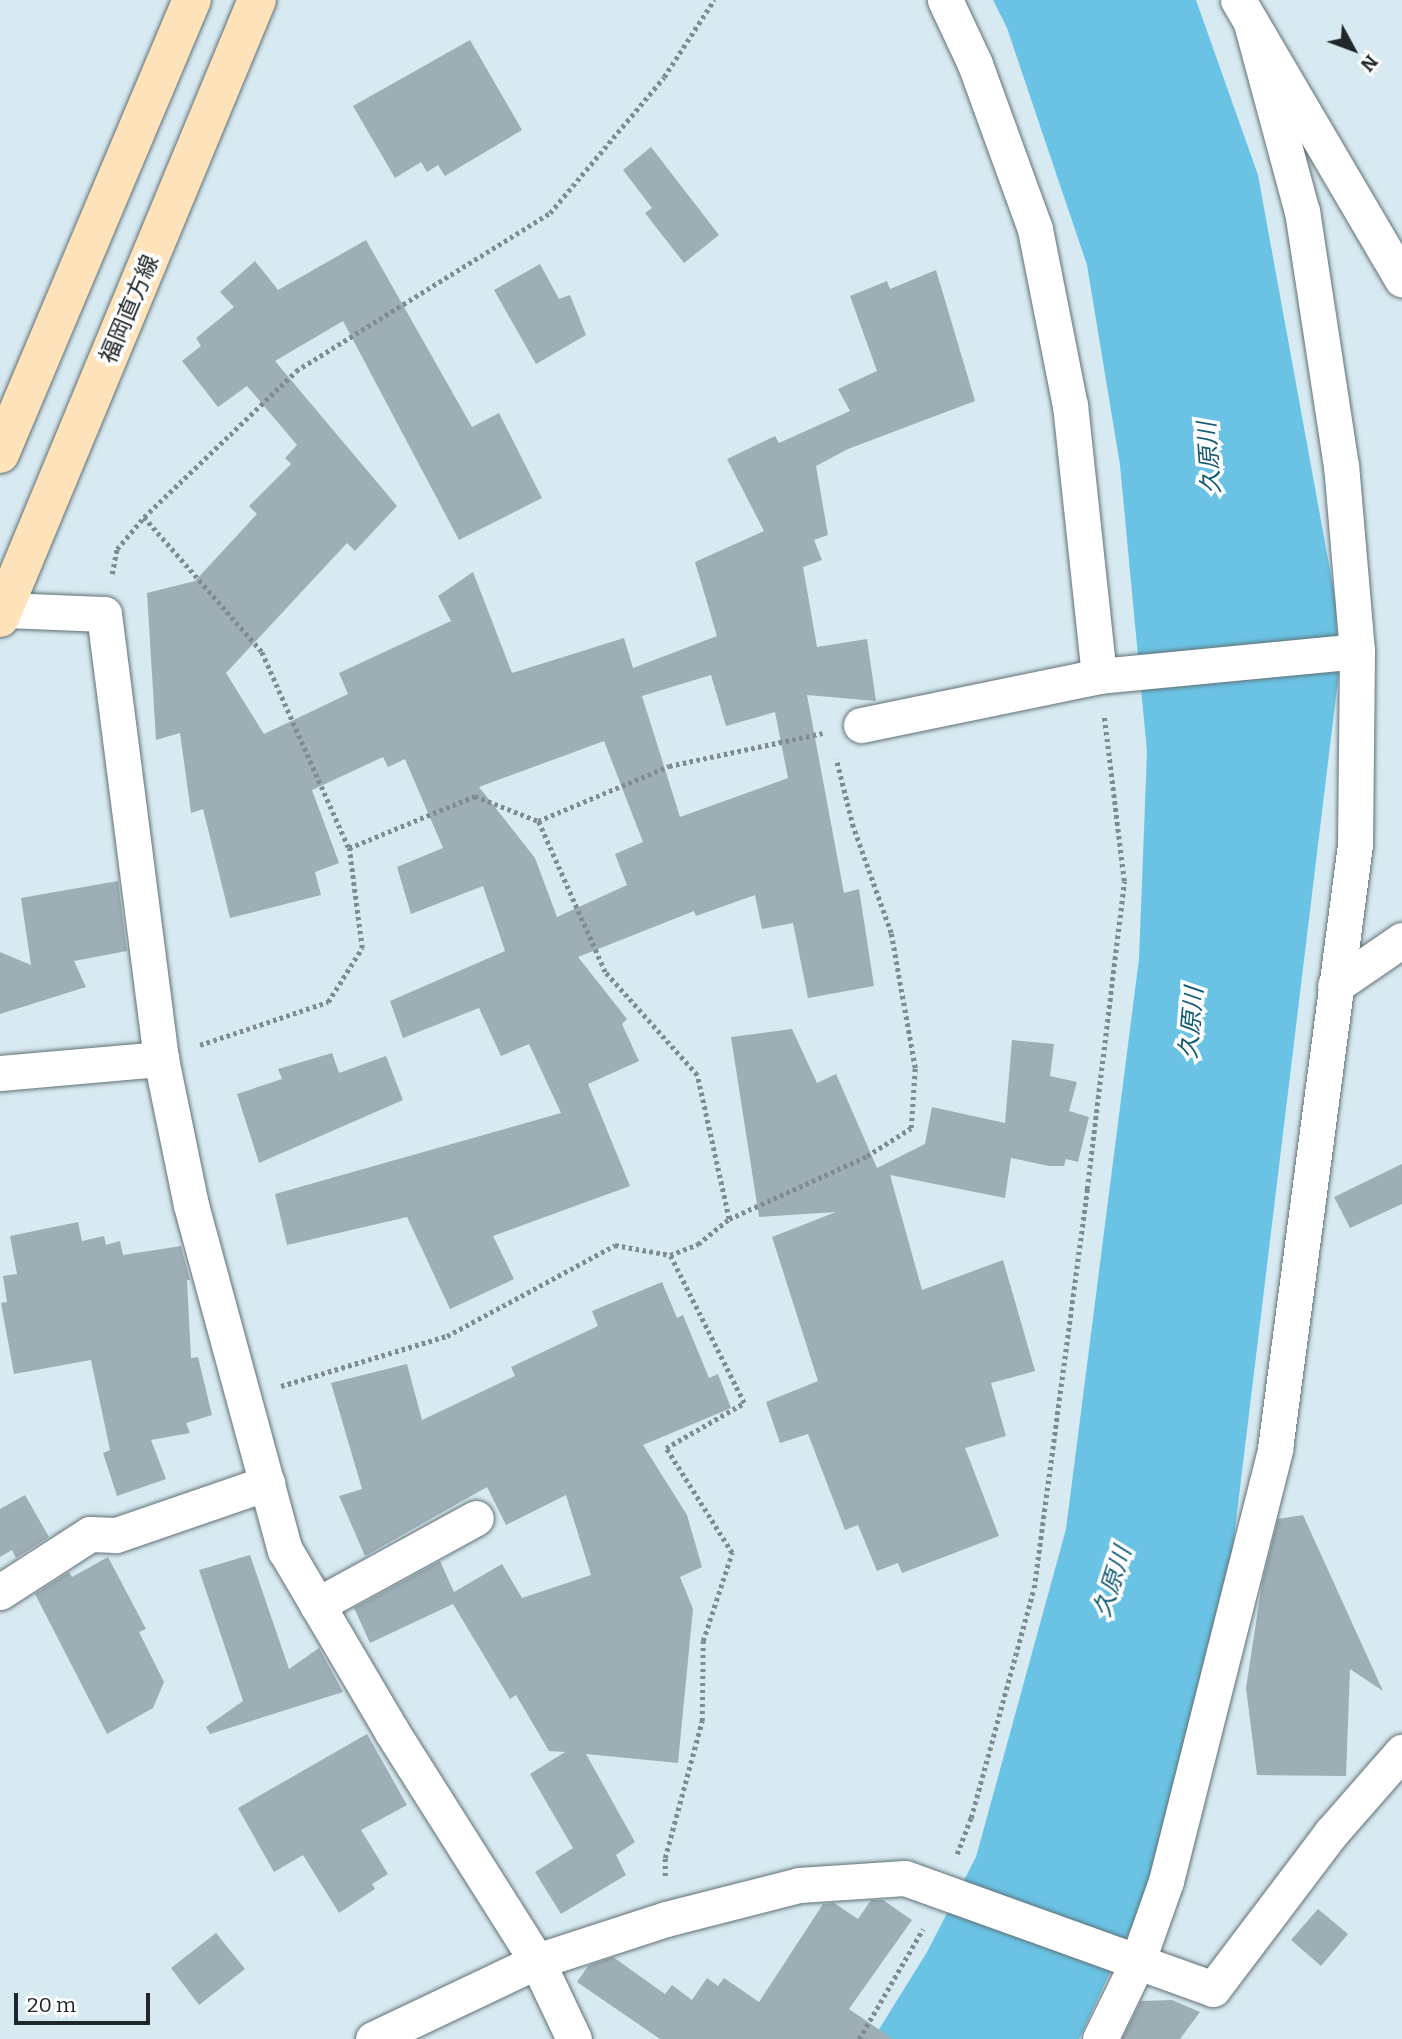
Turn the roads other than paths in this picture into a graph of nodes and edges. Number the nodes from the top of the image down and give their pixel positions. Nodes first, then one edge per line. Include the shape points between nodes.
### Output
1 (192, 0) edge
2 (257, 0) edge
3 (945, 0) edge
4 (1245, 12) edge
5 (1402, 280) edge
6 (0, 454) edge
7 (2, 614) edge
8 (1357, 651) junction
9 (1099, 676) junction
10 (845, 728) road end
11 (1402, 940) edge
12 (1335, 986) junction
13 (161, 1059) junction
14 (0, 1073) edge
15 (267, 1483) junction
16 (476, 1518) dead end
17 (0, 1592) edge
18 (317, 1605) junction
19 (1402, 1752) edge
20 (537, 1961) junction
21 (1138, 1963) junction
22 (373, 2039) edge
23 (574, 2039) edge
24 (1100, 2039) edge

1 - 6 main road
2 - 7 main road, 福岡直方線
3 - 9 street via 975,64 1035,229 1070,406
4 - 5 street
4 - 8 street via 1302,212 1341,466
7 - 13 street via 104,614
8 - 9 street
8 - 12 street via 1355,845
9 - 10 street
11 - 12 street
12 - 21 street via 1275,1449 1166,1881
13 - 14 street
13 - 15 street via 191,1205
15 - 17 street via 117,1535 90,1534
15 - 18 street via 285,1550
16 - 18 street
18 - 20 street
19 - 21 street via 1331,1833 1213,1989
20 - 21 street via 666,1919 799,1885 905,1878
20 - 22 street
20 - 23 street
21 - 24 street

